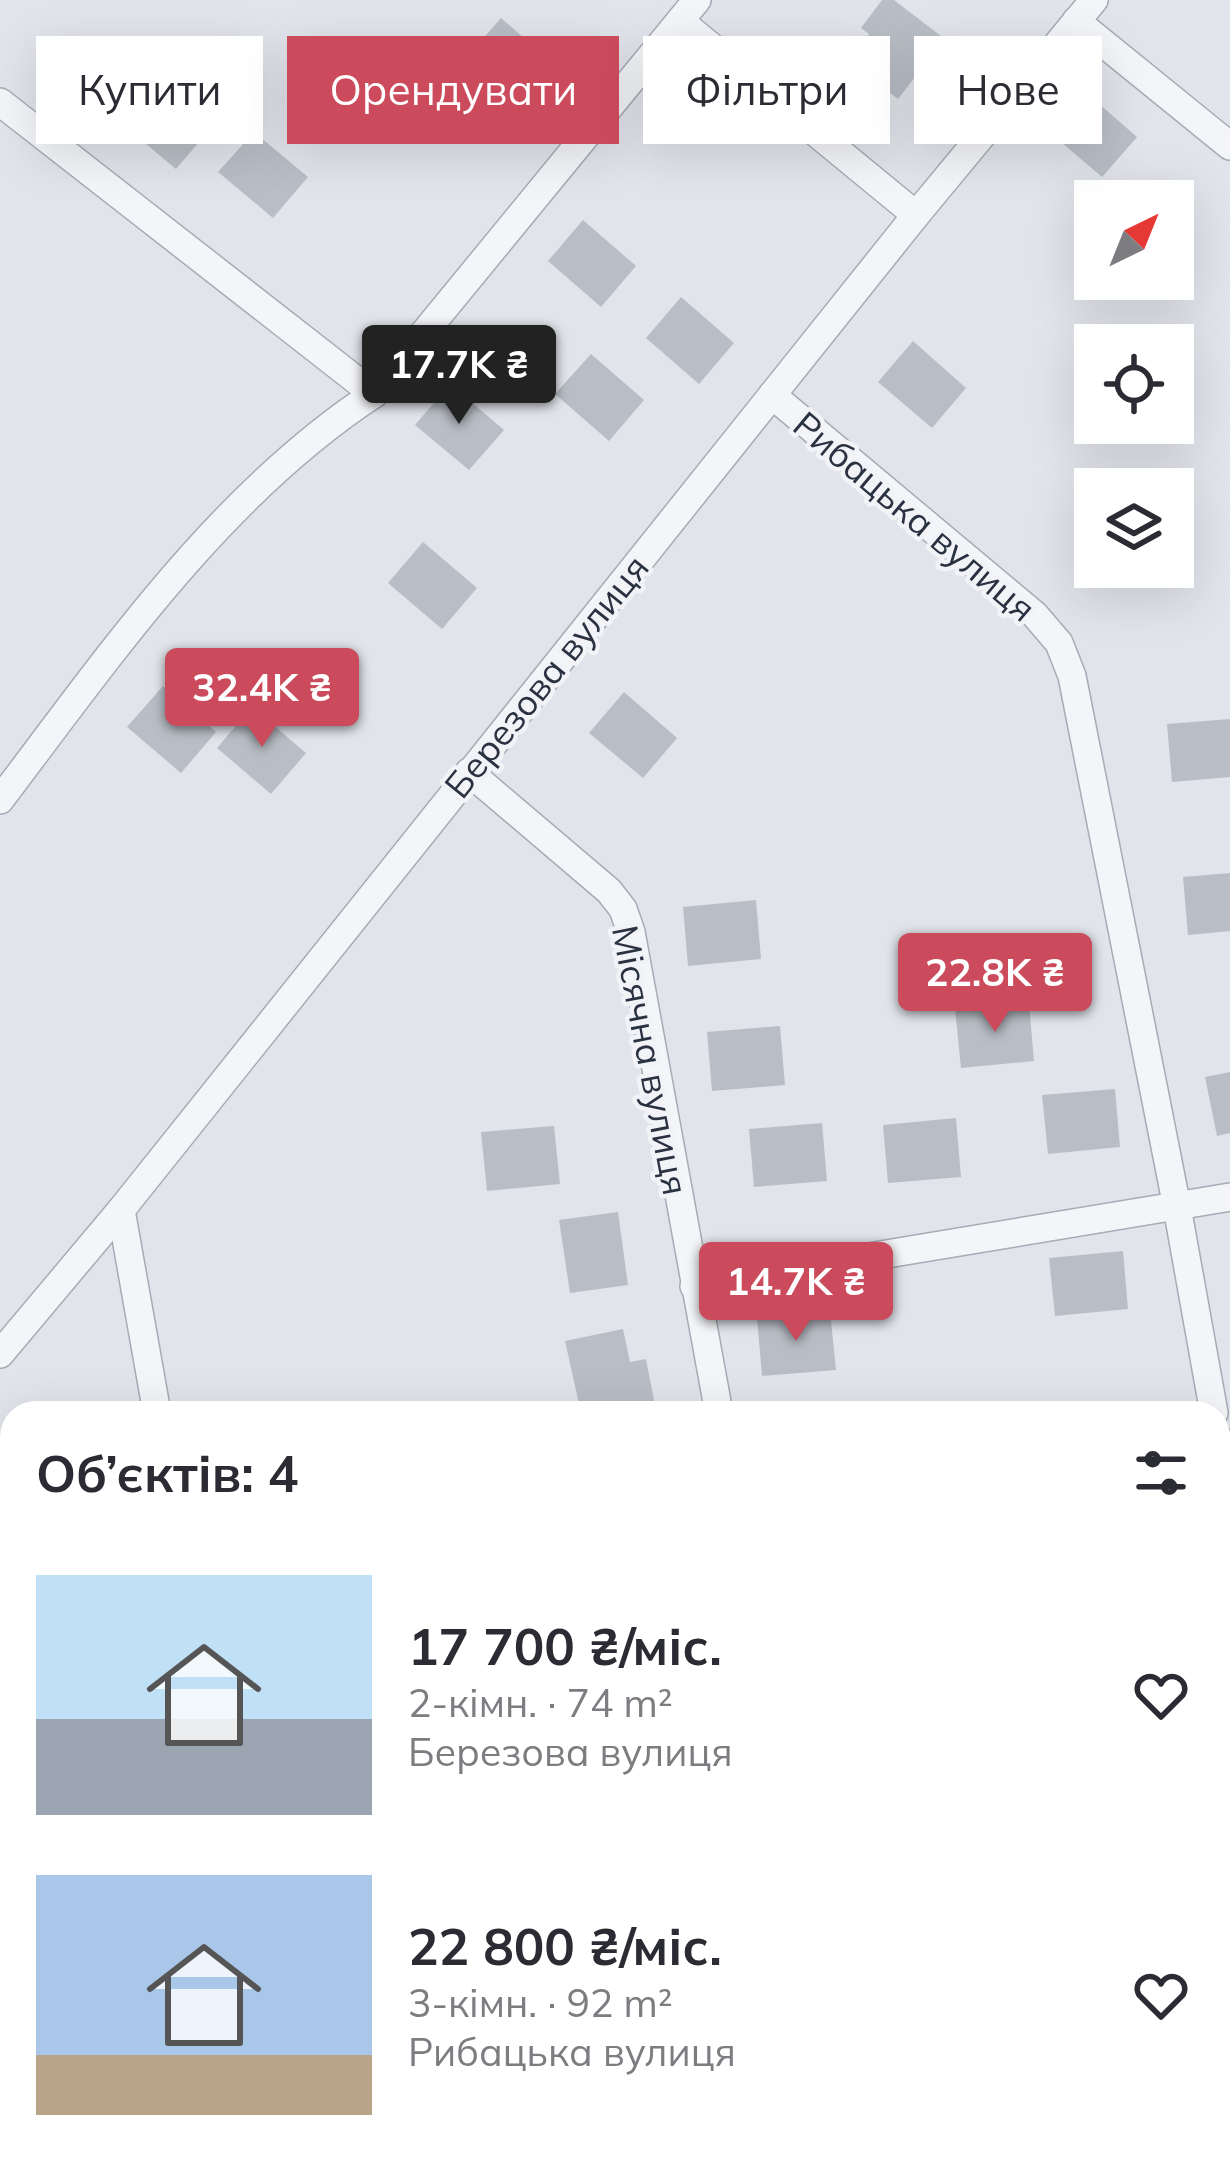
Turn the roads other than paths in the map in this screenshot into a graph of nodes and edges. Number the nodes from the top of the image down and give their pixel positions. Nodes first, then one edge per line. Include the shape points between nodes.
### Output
1 (688, 11) edge
2 (1085, 11) edge
3 (0, 102) edge
4 (1230, 146) edge
5 (916, 215) junction
6 (374, 394) junction
7 (772, 395) junction
8 (469, 772) junction
9 (0, 800) edge
10 (1230, 1197) edge
11 (1177, 1208) junction
12 (121, 1210) junction
13 (694, 1286) junction
14 (0, 1354) edge
15 (155, 1401) edge
16 (717, 1401) edge
17 (1212, 1401) edge

1 - 5 street
1 - 6 street
2 - 4 street
2 - 5 street, Березова вулиця
3 - 6 street
5 - 7 street, Березова вулиця
6 - 9 street via 323,427 248,498 124,636
7 - 8 street, Березова вулиця
7 - 11 street, Рибацька вулиця via 1036,615 1059,644 1072,676
8 - 12 street, Березова вулиця
8 - 13 street, Місячна вулиця via 622,909
10 - 11 street
11 - 13 street
11 - 17 street, Рибацька вулиця
12 - 14 street, Березова вулиця
12 - 15 street
13 - 16 street, Місячна вулиця

